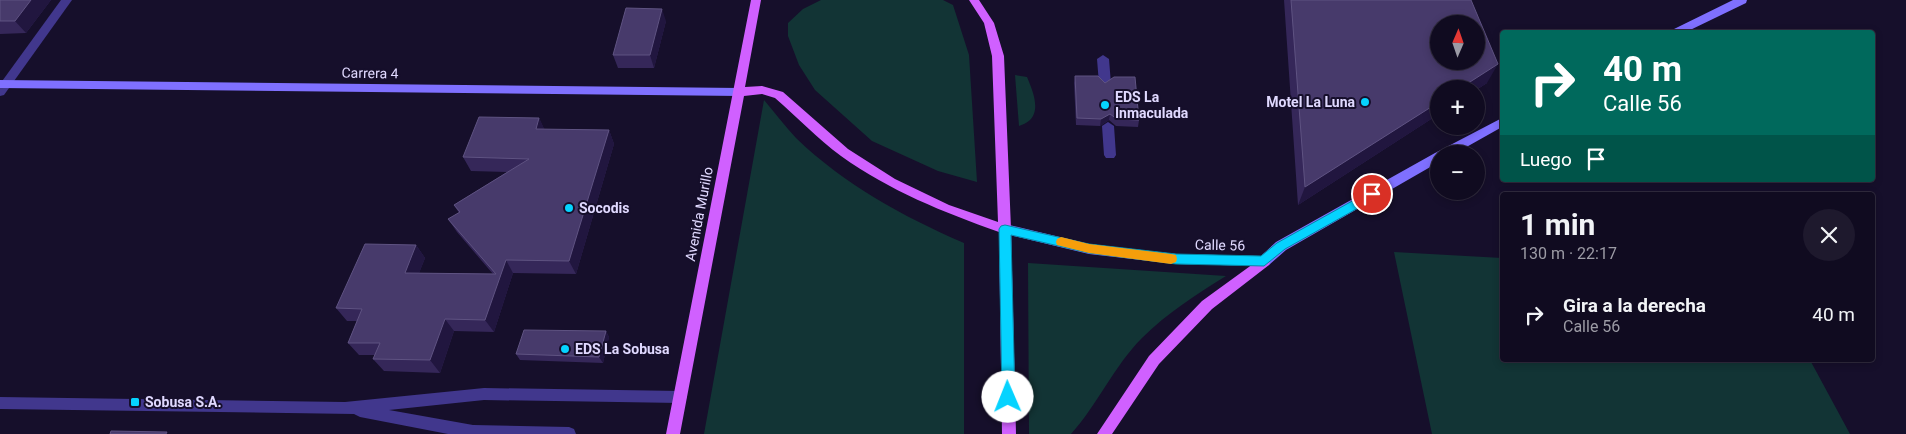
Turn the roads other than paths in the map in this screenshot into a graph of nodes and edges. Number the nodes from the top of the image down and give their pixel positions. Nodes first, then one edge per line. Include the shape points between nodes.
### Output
1 (67, 0) edge
2 (757, 0) edge
3 (974, 0) edge
4 (1742, 0) edge
5 (1682, 30) edge
6 (1103, 59) dead end
7 (1105, 84) edge
8 (2, 87) edge
9 (740, 92) junction
10 (1500, 123) edge
11 (1108, 126) dead end
12 (1460, 145) edge
13 (1110, 155) dead end
14 (1430, 161) edge
15 (1005, 229) junction
16 (1264, 261) junction
17 (680, 397) junction
18 (0, 403) edge
19 (346, 408) junction
20 (570, 434) edge
21 (673, 434) edge
22 (1009, 434) edge
23 (1104, 434) edge

1 - 8 street
2 - 9 main road, Avenida Murillo
3 - 15 main road via 989,23 998,56
4 - 5 street
6 - 7 street
8 - 9 street, Carrera 4
9 - 15 main road via 762,90 779,94 844,152 891,182 945,208
9 - 17 main road, Avenida Murillo
10 - 12 street
11 - 13 street
14 - 16 street, Calle 56 via 1281,246
15 - 16 street, Calle 56 via 1098,250 1176,259
15 - 22 main road
16 - 23 main road via 1207,305 1154,360
17 - 19 street via 484,394
17 - 21 main road, Avenida Murillo
18 - 19 street
19 - 20 street via 473,432

